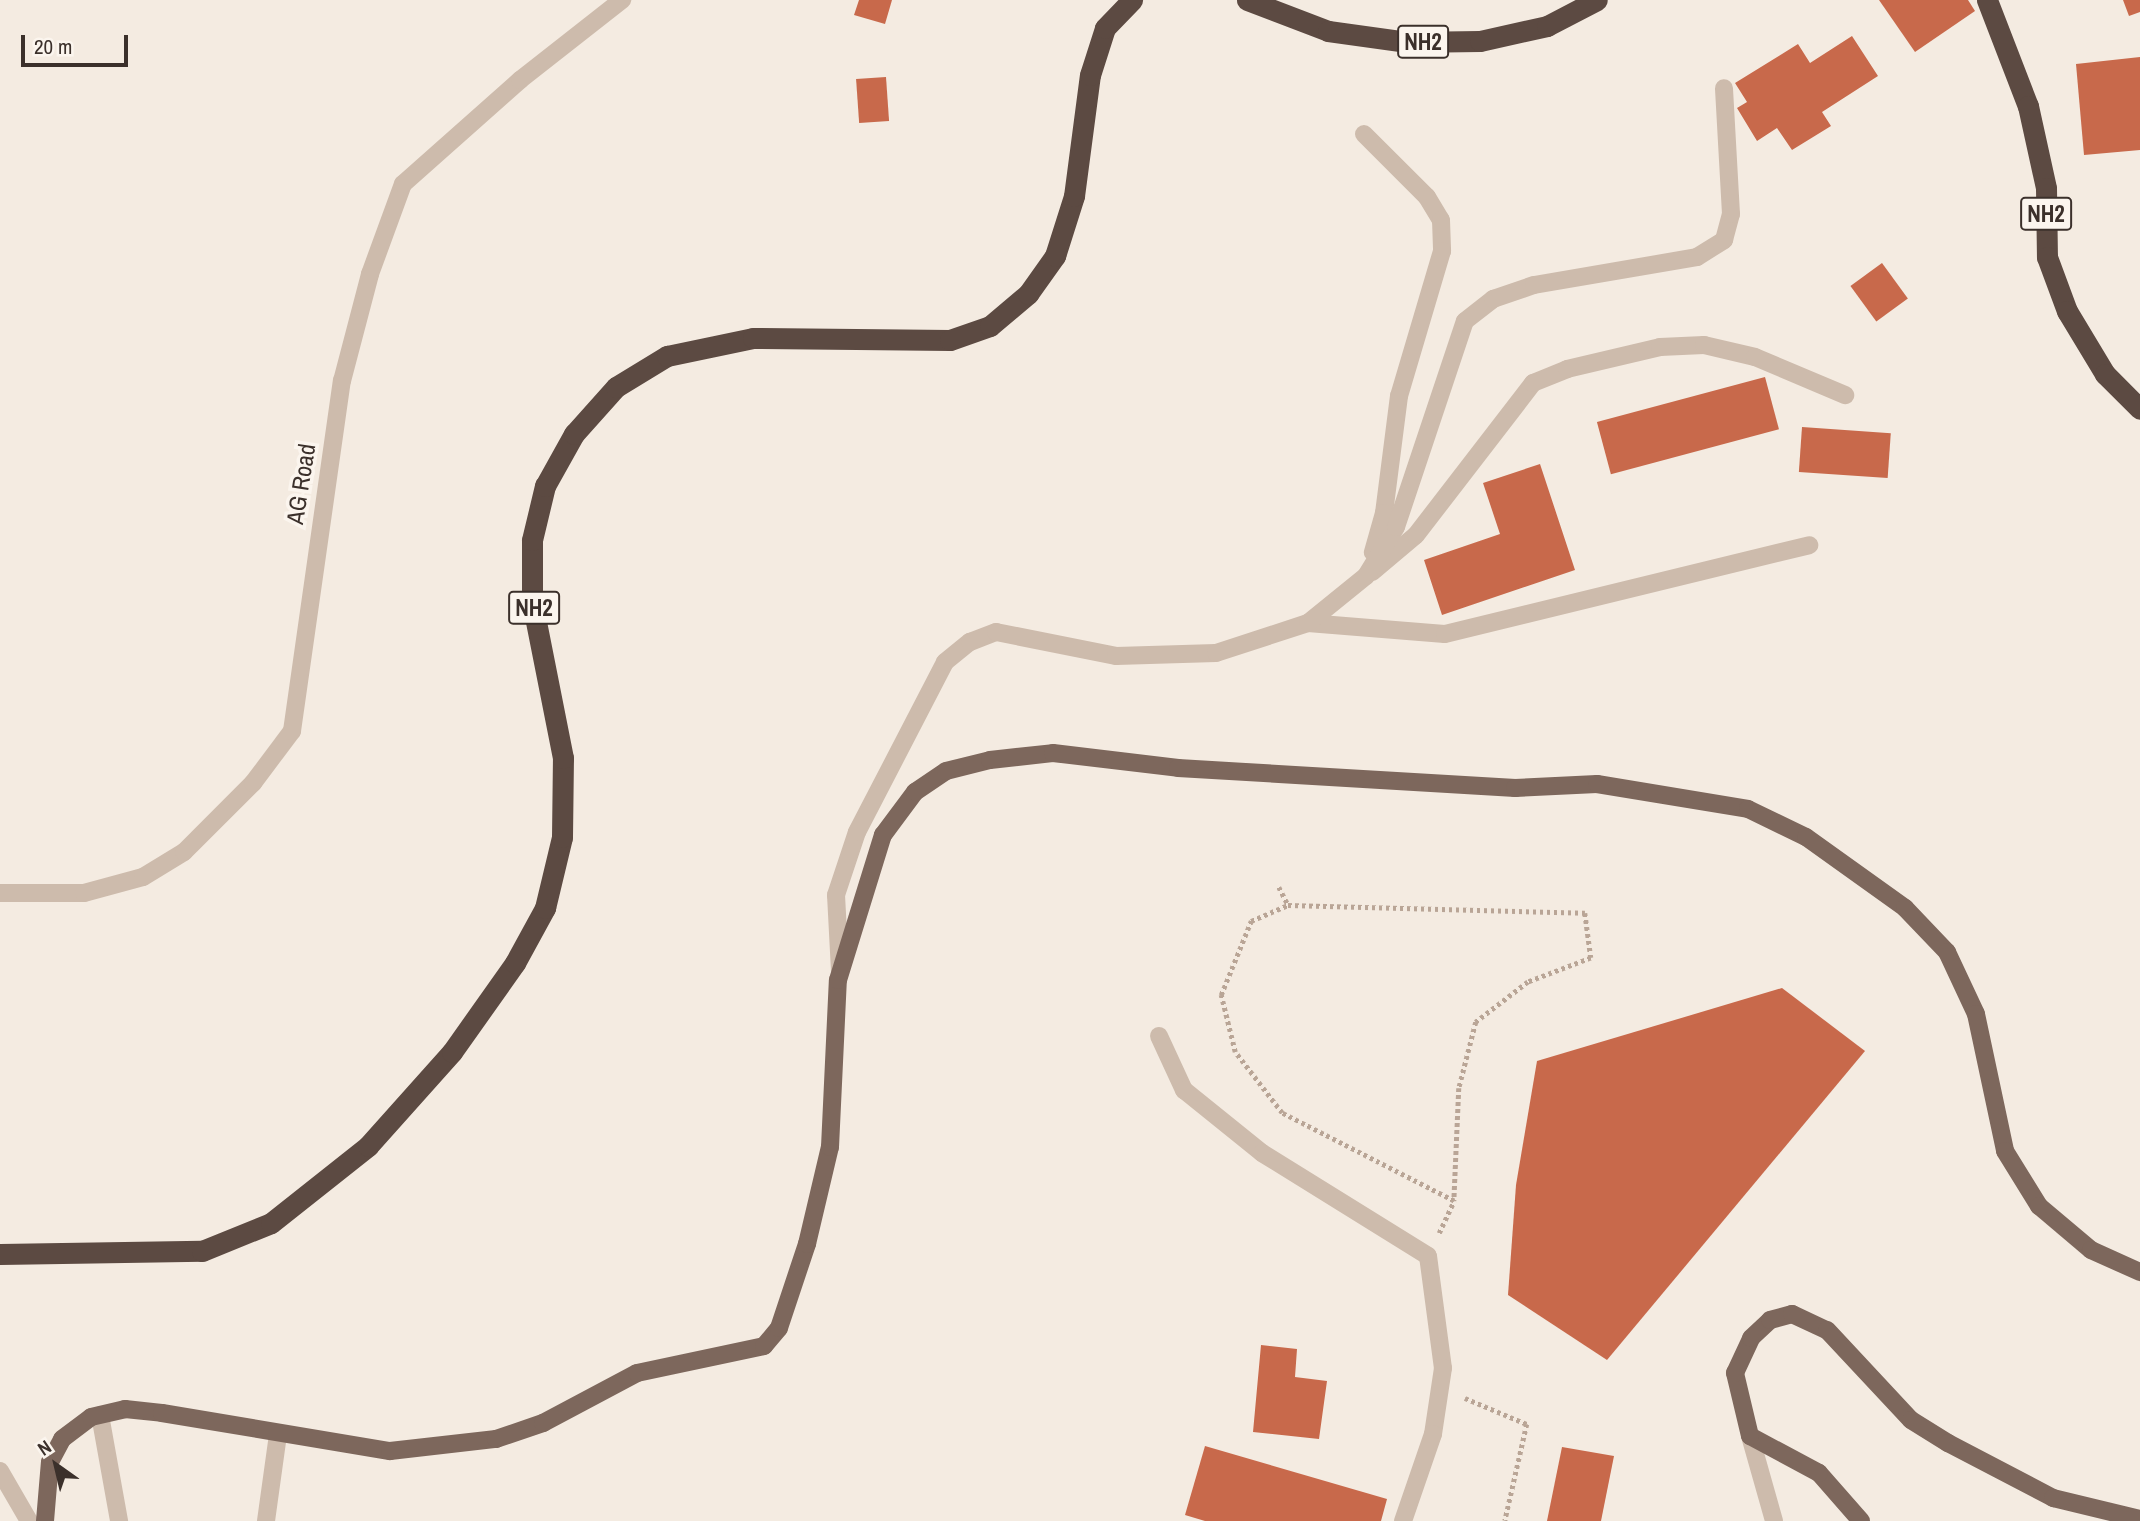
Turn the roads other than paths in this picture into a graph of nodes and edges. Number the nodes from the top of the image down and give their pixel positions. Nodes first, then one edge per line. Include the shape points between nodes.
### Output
1 (622, 0) edge
2 (1132, 0) edge
3 (1247, 0) edge
4 (1597, 0) edge
5 (1987, 0) edge
6 (1724, 88) dead end
7 (1364, 134) dead end
8 (1845, 395) dead end
9 (2140, 409) edge
10 (1810, 545) dead end
11 (1366, 576) junction
12 (1308, 623) junction
13 (0, 893) edge
14 (840, 971) junction
15 (1159, 1036) dead end
16 (0, 1254) edge
17 (2140, 1272) edge
18 (100, 1415) junction
19 (278, 1436) junction
20 (1750, 1436) junction
21 (0, 1471) edge
22 (2140, 1519) edge
23 (29, 1521) edge
24 (45, 1521) edge
25 (119, 1521) edge
26 (266, 1521) edge
27 (1403, 1521) edge
28 (1774, 1521) edge
29 (1861, 1521) edge

1 - 13 street, AG Road via 520,79 403,184 370,274 342,381 292,731 253,783 184,852 143,877 84,893
2 - 16 highway, NH2 via 1105,28 1090,75 1074,196 1055,256 1028,294 990,326 950,340 754,338 667,356 616,387 575,434 545,486 532,540 532,601 563,758 562,836 545,908 515,963 452,1052 368,1146 271,1223 202,1251
3 - 4 highway, NH2 via 1328,31 1407,42 1480,41 1548,26
5 - 9 highway, NH2 via 2028,106 2046,188 2051,268 2067,311 2105,374
6 - 11 street via 1731,214 1724,240 1684,260 1534,285 1493,299 1465,321 1396,527
7 - 11 street via 1427,197 1441,220 1442,251 1399,396 1384,513
8 - 11 street via 1755,357 1704,345 1660,347 1567,369 1533,383 1416,535
10 - 12 street via 1445,634
11 - 12 street
12 - 14 street via 1216,653 1116,656 996,632 970,642 945,662 857,832 836,895
14 - 17 main road via 883,835 915,792 946,771 990,760 1052,753 1178,768 1502,787 1597,784 1748,809 1806,836 1905,908 1947,952 1976,1014 2005,1151 2039,1206 2091,1250
14 - 19 main road via 830,1147 807,1244 779,1328 764,1346 637,1373 543,1423 496,1439 390,1451
15 - 27 street via 1184,1090 1262,1153 1429,1256 1440,1388 1433,1434
18 - 19 main road via 125,1409 162,1413
18 - 24 main road via 62,1439 50,1462
18 - 25 street
19 - 26 street
20 - 22 main road via 1735,1373 1751,1338 1770,1320 1792,1314 1827,1330 1911,1420 1948,1443 2053,1498
20 - 28 street
20 - 29 main road via 1819,1472
21 - 23 street

